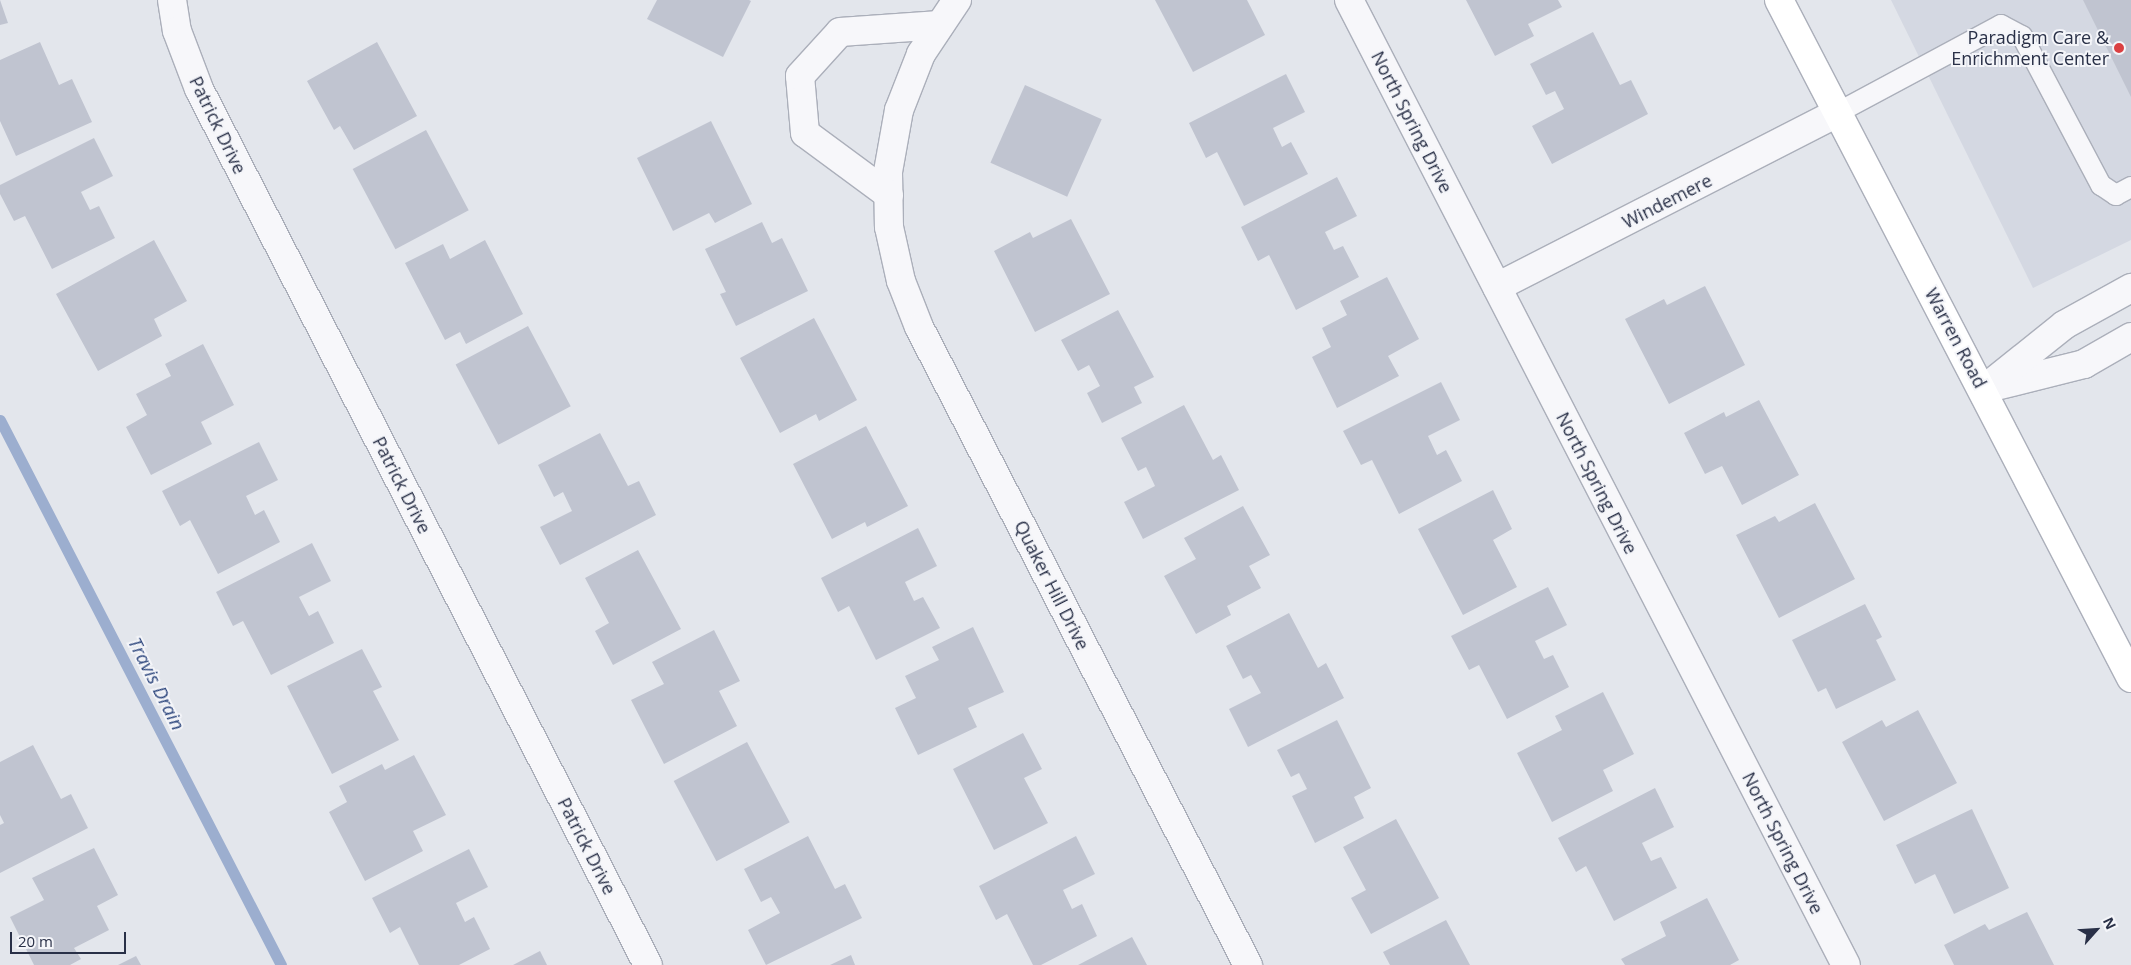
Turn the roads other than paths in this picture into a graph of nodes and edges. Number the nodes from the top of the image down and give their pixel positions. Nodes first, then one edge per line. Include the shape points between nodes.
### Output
1 (172, 0) edge
2 (957, 0) edge
3 (1350, 0) edge
4 (1779, 0) edge
5 (940, 24) junction
6 (1837, 113) junction
7 (2131, 187) edge
8 (889, 195) junction
9 (1496, 287) junction
10 (2131, 288) edge
11 (2131, 337) edge
12 (1983, 390) junction
13 (2131, 678) edge
14 (648, 965) edge
15 (1248, 965) edge
16 (1846, 965) edge

1 - 14 street, Patrick Drive via 177,31 199,89
2 - 5 street, Quaker Hill Drive
3 - 9 street, North Spring Drive
4 - 6 main road, Warren Road
5 - 8 street, Quaker Hill Drive via 921,54 899,110 888,172
5 - 8 street via 840,32 800,76 805,132
6 - 7 lane via 2001,25 2022,36 2101,185 2116,195
6 - 9 street, Windemere
6 - 12 main road, Warren Road
8 - 15 street, Quaker Hill Drive via 889,226 901,281 919,327
9 - 16 street, North Spring Drive
10 - 12 street via 2064,325
11 - 12 street via 2084,364
12 - 13 main road, Warren Road

